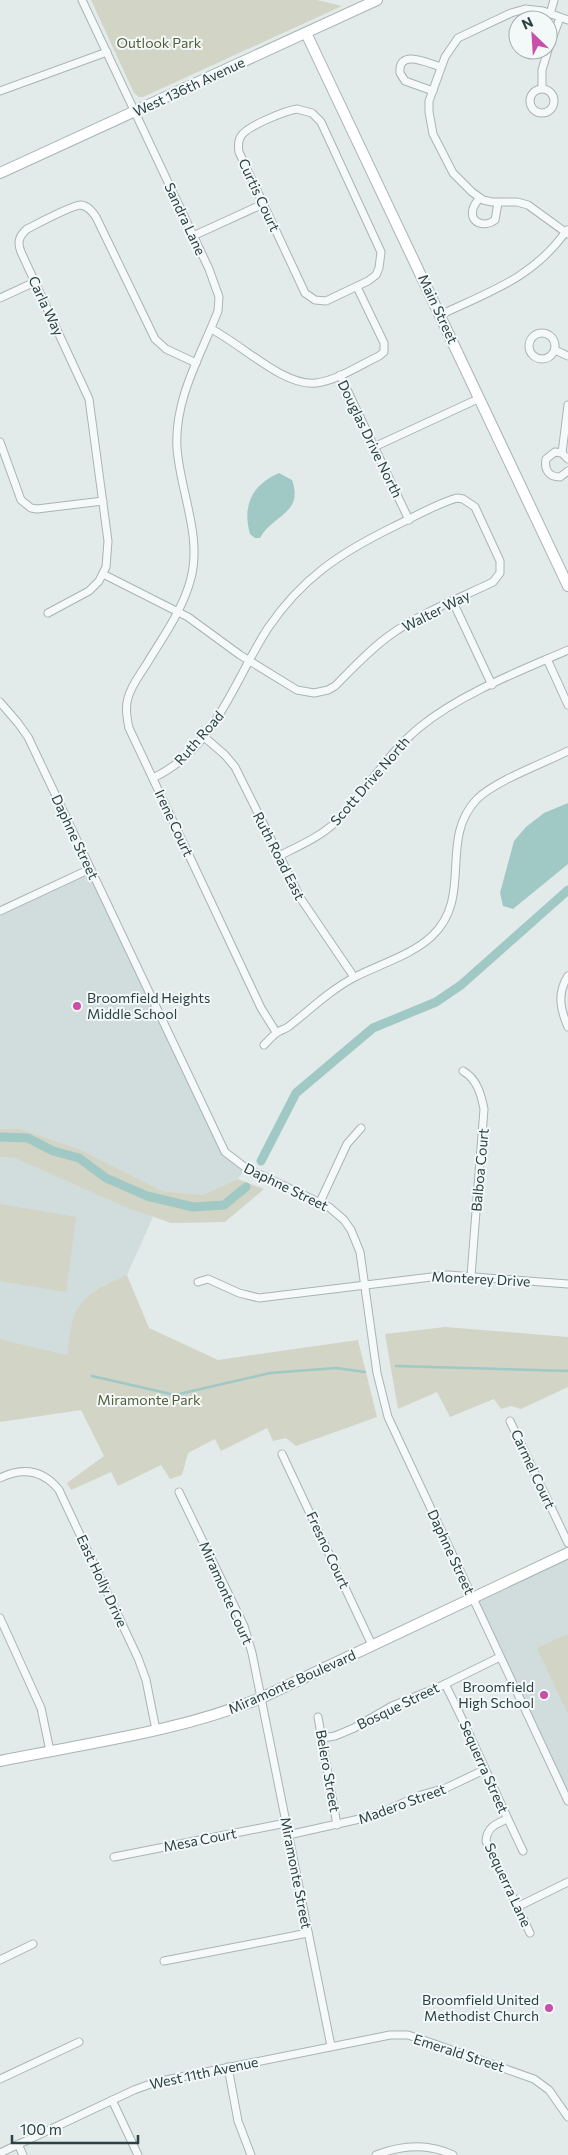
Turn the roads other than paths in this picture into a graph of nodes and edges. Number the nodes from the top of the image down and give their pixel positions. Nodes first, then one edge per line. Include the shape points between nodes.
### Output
1 (82, 0) edge
2 (377, 0) edge
3 (520, 10) edge
4 (538, 10) edge
5 (508, 15) edge
6 (560, 18) joint
7 (568, 20) edge
8 (558, 23) edge
9 (306, 33) junction
10 (107, 52) junction
11 (545, 60) edge
12 (441, 67) junction
13 (542, 88) dead end
14 (0, 91) edge
15 (433, 91) junction
16 (135, 112) junction
17 (0, 173) edge
18 (480, 198) junction
19 (498, 203) junction
20 (264, 204) junction
21 (567, 232) edge
22 (193, 236) junction
23 (35, 282) junction
24 (357, 287) junction
25 (0, 298) edge
26 (440, 315) junction
27 (211, 329) junction
28 (555, 350) dead end
29 (568, 356) edge
30 (196, 363) junction
31 (340, 375) junction
32 (480, 398) junction
33 (568, 405) edge
34 (0, 442) edge
35 (374, 447) junction
36 (562, 453) junction
37 (568, 459) edge
38 (568, 471) edge
39 (103, 501) junction
40 (409, 520) junction
41 (103, 574) junction
42 (568, 586) edge
43 (453, 602) junction
44 (177, 613) junction
45 (48, 614) dead end
46 (568, 650) edge
47 (547, 659) junction
48 (250, 661) junction
49 (492, 685) junction
50 (0, 702) edge
51 (568, 705) edge
52 (204, 736) junction
53 (568, 752) edge
54 (153, 778) junction
55 (279, 856) junction
56 (90, 869) junction
57 (0, 911) edge
58 (568, 976) edge
59 (354, 978) junction
60 (568, 1027) edge
61 (276, 1032) junction
62 (264, 1045) dead end
63 (463, 1071) dead end
64 (361, 1128) dead end
65 (320, 1202) junction
66 (471, 1276) junction
67 (198, 1282) dead end
68 (365, 1284) junction
69 (568, 1284) edge
70 (510, 1421) dead end
71 (282, 1454) dead end
72 (0, 1478) edge
73 (179, 1492) dead end
74 (568, 1543) edge
75 (568, 1553) edge
76 (472, 1598) junction
77 (0, 1618) edge
78 (372, 1645) junction
79 (500, 1658) junction
80 (445, 1684) junction
81 (261, 1698) junction
82 (318, 1717) dead end
83 (156, 1730) junction
84 (322, 1738) junction
85 (50, 1751) junction
86 (0, 1761) edge
87 (484, 1770) junction
88 (568, 1801) edge
89 (507, 1819) junction
90 (286, 1823) junction
91 (337, 1825) junction
92 (288, 1835) junction
93 (522, 1851) dead end
94 (114, 1857) dead end
95 (568, 1882) edge
96 (517, 1907) junction
97 (308, 1933) junction
98 (530, 1933) dead end
99 (33, 1944) dead end
100 (0, 1960) edge
101 (164, 1961) dead end
102 (79, 2042) dead end
103 (331, 2046) junction
104 (228, 2067) junction
105 (0, 2079) edge
106 (112, 2100) junction
107 (568, 2117) edge
108 (18, 2144) junction
109 (0, 2153) edge
110 (23, 2155) edge
111 (138, 2155) edge
112 (250, 2155) edge
113 (376, 2155) edge
114 (453, 2155) edge

1 - 10 street, Sandra Lane
2 - 9 street, West 136th Avenue
3 - 4 street
5 - 12 street via 458,38
6 - 7 street
6 - 8 street
9 - 16 street, West 136th Avenue
9 - 26 street, Main Street
10 - 14 street
10 - 16 street, Sandra Lane
11 - 13 street
12 - 15 street
12 - 15 street via 412,58 401,64 400,74 405,81
15 - 18 street via 429,112 433,134 453,172
16 - 17 street, West 136th Avenue
16 - 22 street, Sandra Lane
18 - 19 street
18 - 19 street via 472,215 482,225 491,223 497,216
19 - 21 street via 524,204
20 - 22 street
20 - 24 street, Curtis Court via 310,298 326,301
20 - 24 street, Curtis Court via 239,152 240,139 246,131 289,111 298,109 312,113 320,122 381,249 376,275
21 - 26 street via 532,269
22 - 27 street, Sandra Lane via 218,297 218,311
23 - 25 street
23 - 30 street, Carla Way via 19,247 22,233 76,206 86,206 96,216 155,339 166,349
23 - 39 street, Carla Way via 89,399
24 - 31 street via 385,347 379,356
26 - 32 street, Main Street
27 - 30 street
27 - 31 street, Douglas Drive North via 294,380 315,383
28 - 29 street
30 - 44 street via 184,397 178,432 179,469 194,545 192,576
31 - 35 street, Douglas Drive North
32 - 35 street
32 - 42 street, Main Street
33 - 36 street
34 - 39 street via 18,494 31,508
35 - 40 street, Douglas Drive North
36 - 37 street
36 - 38 street via 555,452 546,459 546,469 557,477
39 - 41 street, Carla Way via 108,556
40 - 43 street, Walter Way via 455,498 475,507 500,561 500,573 493,582
40 - 48 street, Walter Way via 357,545 313,576 284,607 264,634
41 - 44 street, Walter Way
41 - 45 street via 89,591
43 - 48 street, Walter Way via 394,633 335,686 322,692 297,690
43 - 49 street
44 - 48 street, Walter Way
44 - 54 street, Irene Court via 127,699 129,728
46 - 47 street, Scott Drive North
47 - 49 street, Scott Drive North
47 - 51 street
48 - 52 street, Ruth Road via 225,708
49 - 55 street, Scott Drive North via 420,726 390,756 337,821 310,841
50 - 56 street, Daphne Street via 28,738
52 - 54 street, Ruth Road via 176,766
52 - 55 street, Ruth Road East via 234,767
53 - 59 street via 493,787 477,800 462,821 458,833 455,890 441,926 418,946
54 - 61 street, Irene Court via 261,1008
55 - 59 street, Ruth Road East via 301,900
56 - 57 street
56 - 65 street, Daphne Street via 225,1152 246,1168
58 - 60 street via 563,984 560,1005
59 - 61 street
61 - 62 street
63 - 66 street, Balboa Court via 472,1077 484,1109
64 - 65 street via 347,1144
65 - 68 street, Daphne Street via 336,1212 351,1230 358,1245
66 - 68 street, Monterey Drive via 430,1276
66 - 69 street, Monterey Drive
67 - 68 street, Monterey Drive via 208,1279 239,1294 259,1298
68 - 76 street, Daphne Street via 377,1373 388,1417
70 - 74 street, Carmel Court
71 - 78 street, Fresno Court
72 - 83 street, East Holly Drive via 21,1471 38,1473 59,1490 138,1658
73 - 81 street, Miramonte Court via 244,1626
75 - 76 street, Miramonte Boulevard
76 - 78 street, Miramonte Boulevard
76 - 79 street, Daphne Street
77 - 85 street via 35,1692
78 - 81 street, Miramonte Boulevard
79 - 80 street, Bosque Street
79 - 88 street, Daphne Street
80 - 84 street, Bosque Street via 392,1706 354,1728
80 - 87 street, Sequerra Street via 475,1743
81 - 83 street, Miramonte Boulevard via 202,1720
81 - 90 street, Miramonte Street
82 - 84 street, Belero Street
83 - 85 street, Miramonte Boulevard
84 - 91 street, Belero Street
85 - 86 street, Miramonte Boulevard
87 - 89 street, Sequerra Street
87 - 91 street, Madero Street via 373,1816
89 - 93 street, Sequerra Street
89 - 96 street, Sequerra Lane via 492,1826 486,1841
90 - 92 street, Miramonte Street
90 - 94 street, Mesa Court
91 - 92 street, Madero Street
92 - 97 street, Miramonte Street
95 - 96 street
96 - 98 street, Sequerra Lane
97 - 101 street
97 - 103 street, Miramonte Street
99 - 100 street
102 - 105 street
103 - 104 street, West 11th Avenue
103 - 107 street, Emerald Street via 390,2035 408,2036 534,2079 549,2090
104 - 106 street, West 11th Avenue via 156,2082
104 - 112 street via 238,2120
106 - 108 street, West 11th Avenue
106 - 111 street
108 - 109 street, West 11th Avenue
108 - 110 street
113 - 114 street via 416,2146

